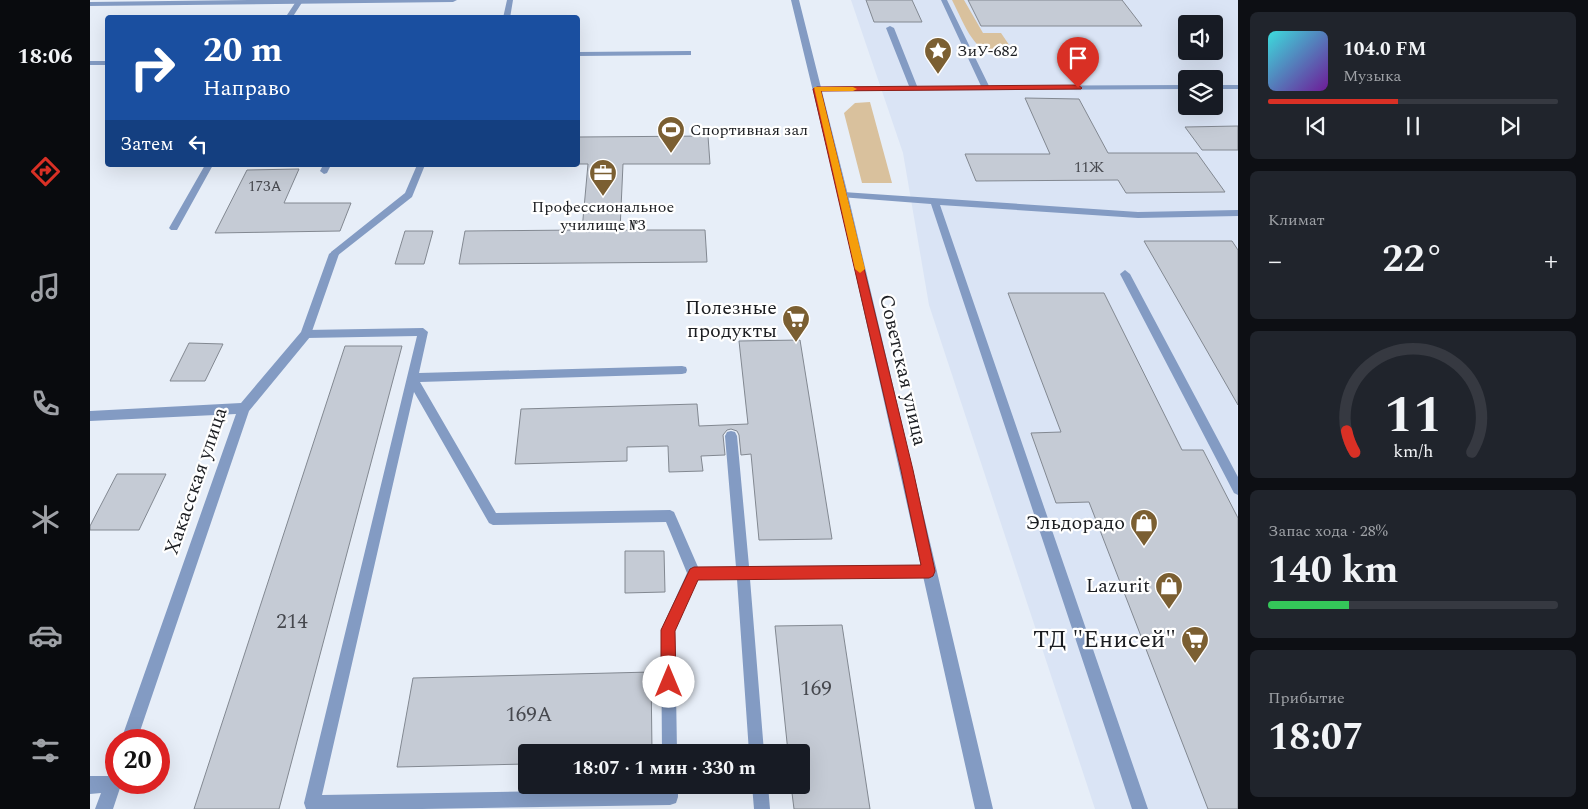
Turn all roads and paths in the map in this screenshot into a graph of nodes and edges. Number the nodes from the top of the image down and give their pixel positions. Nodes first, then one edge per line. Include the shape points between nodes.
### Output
1 (453, 0) edge
2 (510, 0) edge
3 (795, 0) edge
4 (944, 0) edge
5 (300, 1) junction
6 (376, 1) edge
7 (107, 2) edge
8 (90, 4) edge
9 (90, 12) edge
10 (290, 15) edge
11 (507, 15) edge
12 (890, 28) dead end
13 (688, 52) dead end
14 (580, 54) edge
15 (105, 62) edge
16 (90, 63) edge
17 (1178, 87) edge
18 (1223, 87) edge
19 (1238, 87) edge
20 (914, 88) junction
21 (986, 88) junction
22 (817, 89) junction
23 (208, 167) edge
24 (420, 167) edge
25 (843, 195) junction
26 (935, 202) junction
27 (1238, 213) edge
28 (174, 228) dead end
29 (334, 254) joint
30 (1125, 274) dead end
31 (306, 334) junction
32 (682, 370) dead end
33 (412, 378) junction
34 (244, 408) junction
35 (90, 416) edge
36 (731, 436) dead end
37 (1238, 489) edge
38 (929, 571) junction
39 (743, 573) junction
40 (694, 574) junction
41 (133, 729) edge
42 (669, 744) edge
43 (757, 744) edge
44 (105, 782) edge
45 (90, 785) edge
46 (110, 794) edge
47 (670, 794) edge
48 (761, 794) edge
49 (104, 809) edge
50 (762, 809) edge
51 (984, 809) edge
52 (1140, 809) edge

1 - 6 street
2 - 11 lane
3 - 22 street, Советская улица
4 - 21 lane
5 - 6 street
5 - 7 street
5 - 10 lane
7 - 8 street
7 - 9 street
12 - 20 lane
13 - 14 lane
15 - 16 lane
17 - 21 lane
18 - 19 lane
20 - 21 lane
20 - 22 lane
22 - 25 street, Советская улица
23 - 28 lane
24 - 29 lane via 409,195
25 - 26 lane
25 - 38 street, Советская улица
26 - 27 lane via 1138,216
26 - 52 lane
29 - 31 street, Хакасская улица
30 - 37 lane
31 - 33 lane via 423,332
31 - 34 street, Хакасская улица
32 - 33 lane
33 - 40 lane via 493,520 670,516
33 - 47 lane via 312,803 670,797
34 - 35 street
34 - 41 street, Хакасская улица
36 - 39 lane
38 - 39 lane
38 - 51 street, Советская улица
39 - 40 lane
39 - 43 lane
40 - 42 lane via 668,630
44 - 45 street
46 - 49 street
48 - 50 lane

